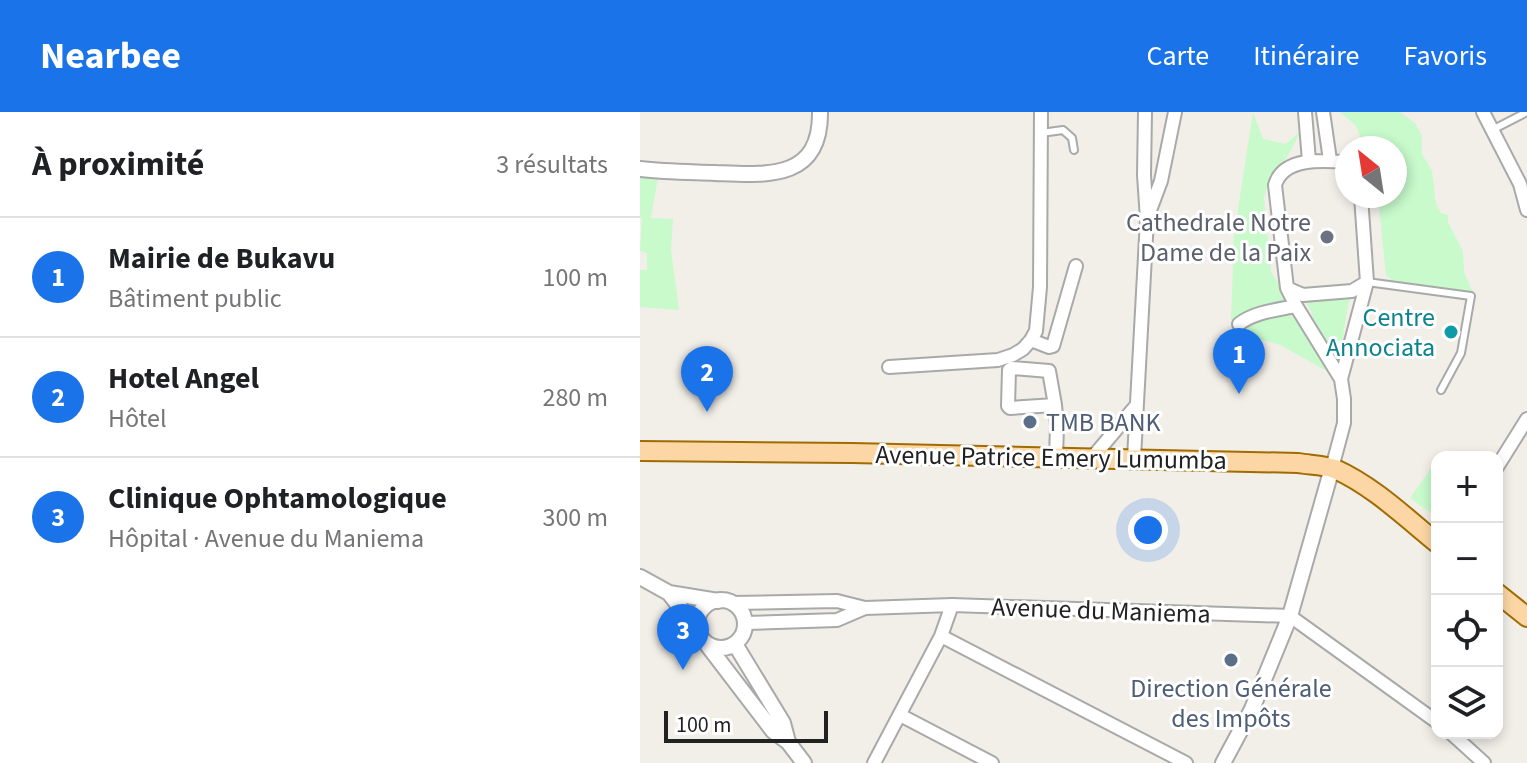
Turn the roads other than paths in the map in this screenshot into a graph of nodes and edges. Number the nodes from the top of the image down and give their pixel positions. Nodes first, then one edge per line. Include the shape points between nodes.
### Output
1 (820, 112) edge
2 (1041, 112) edge
3 (1145, 112) edge
4 (1175, 112) edge
5 (1305, 112) edge
6 (1323, 112) edge
7 (1483, 112) edge
8 (1527, 112) edge
9 (1492, 130) junction
10 (1041, 133) junction
11 (1074, 150) dead end
12 (1330, 160) junction
13 (1309, 161) junction
14 (1335, 161) edge
15 (640, 169) edge
16 (1362, 208) edge
17 (1527, 210) edge
18 (1147, 219) junction
19 (1076, 266) dead end
20 (1367, 282) junction
21 (1287, 288) junction
22 (1296, 306) junction
23 (1239, 324) dead end
24 (1031, 340) junction
25 (889, 367) dead end
26 (1341, 379) junction
27 (1441, 390) dead end
28 (1055, 405) junction
29 (1136, 406) junction
30 (1527, 419) edge
31 (640, 451) edge
32 (1056, 457) junction
33 (1503, 457) edge
34 (1092, 458) junction
35 (1134, 458) junction
36 (1332, 468) junction
37 (1431, 535) edge
38 (640, 577) edge
39 (669, 593) junction
40 (1500, 595) edge
41 (725, 602) junction
42 (952, 605) junction
43 (865, 608) junction
44 (1290, 616) junction
45 (1527, 617) edge
46 (746, 623) junction
47 (941, 636) junction
48 (702, 637) junction
49 (735, 644) junction
50 (900, 715) junction
51 (1431, 718) edge
52 (1458, 739) edge
53 (788, 742) junction
54 (804, 763) edge
55 (874, 763) edge
56 (992, 763) edge
57 (1186, 763) edge
58 (1223, 763) edge
59 (1484, 763) edge

1 - 15 street via 815,146 786,171
2 - 10 street
3 - 18 street
4 - 18 street
5 - 13 street
6 - 12 street
7 - 9 street
8 - 9 lane
9 - 17 street via 1520,184
10 - 11 lane via 1063,130 1072,138
10 - 24 street via 1040,287
12 - 13 street
12 - 14 street
13 - 21 street via 1282,170 1275,185
16 - 20 street
18 - 29 street
19 - 24 street via 1053,346
20 - 21 street via 1352,291 1303,295
20 - 26 street
20 - 27 lane via 1471,296 1461,353
21 - 22 street
22 - 23 street
22 - 26 street
24 - 25 street via 998,360
26 - 36 street via 1344,423
28 - 28 street via 1010,408 1009,370 1049,371
28 - 32 street
29 - 34 street
29 - 35 street
30 - 33 street
31 - 32 main road, Avenue Patrice Emery Lumumba
32 - 34 main road, Avenue Patrice Emery Lumumba
34 - 35 main road, Avenue Patrice Emery Lumumba
35 - 36 main road, Avenue Patrice Emery Lumumba
36 - 37 main road, Avenue Patrice Emery Lumumba
36 - 44 street
38 - 39 street
39 - 41 street
39 - 48 street
40 - 45 main road
41 - 43 street, Avenue du Maniema via 837,601
41 - 46 street via 740,609
41 - 48 street via 707,605 700,614
42 - 43 street, Avenue du Maniema
42 - 44 street, Avenue du Maniema
42 - 47 street
43 - 46 street via 837,620
44 - 51 street
44 - 58 street
46 - 49 street
47 - 50 street
47 - 57 street
48 - 49 street via 718,648
48 - 53 street via 773,731
49 - 53 street via 783,723
50 - 55 street
50 - 56 street
52 - 59 street
53 - 54 street

